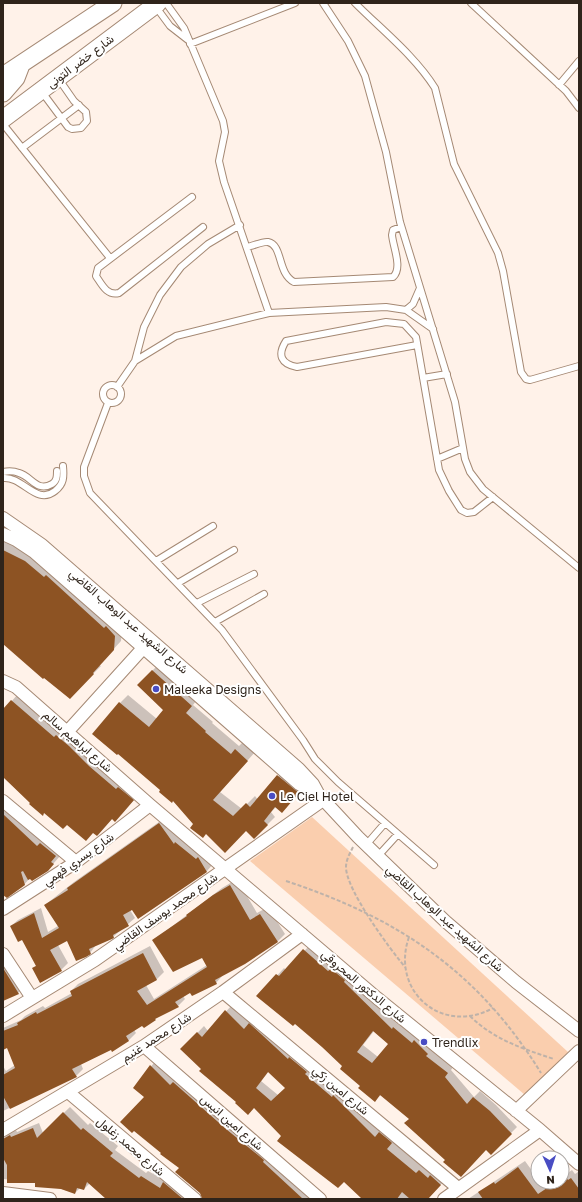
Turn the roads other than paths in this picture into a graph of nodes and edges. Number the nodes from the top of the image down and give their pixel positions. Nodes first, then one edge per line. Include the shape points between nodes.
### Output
1 (113, 3) edge
2 (295, 3) edge
3 (323, 3) edge
4 (355, 3) edge
5 (471, 3) edge
6 (160, 4) edge
7 (189, 42) junction
8 (579, 61) edge
9 (21, 64) junction
10 (3, 76) edge
11 (58, 78) junction
12 (559, 85) junction
13 (41, 91) junction
14 (3, 93) edge
15 (79, 105) junction
16 (579, 108) edge
17 (61, 118) junction
18 (3, 119) edge
19 (3, 124) edge
20 (22, 148) junction
21 (192, 197) dead end
22 (240, 225) junction
23 (203, 227) dead end
24 (401, 227) junction
25 (247, 248) junction
26 (110, 258) junction
27 (421, 287) junction
28 (406, 310) junction
29 (269, 312) junction
30 (433, 329) junction
31 (417, 345) junction
32 (135, 362) junction
33 (579, 366) edge
34 (447, 374) junction
35 (423, 378) junction
36 (117, 386) junction
37 (108, 403) junction
38 (463, 448) junction
39 (437, 459) junction
40 (63, 466) dead end
41 (57, 471) dead end
42 (3, 472) edge
43 (3, 478) edge
44 (493, 497) junction
45 (3, 518) edge
46 (213, 526) dead end
47 (3, 534) edge
48 (234, 550) dead end
49 (156, 561) junction
50 (579, 568) edge
51 (254, 574) dead end
52 (178, 583) junction
53 (264, 594) dead end
54 (196, 603) junction
55 (215, 622) junction
56 (144, 648) junction
57 (3, 681) edge
58 (68, 731) junction
59 (321, 798) junction
60 (3, 801) edge
61 (150, 805) junction
62 (385, 823) junction
63 (398, 834) junction
64 (362, 841) junction
65 (378, 856) junction
66 (76, 862) junction
67 (434, 866) dead end
68 (226, 869) junction
69 (3, 909) edge
70 (302, 934) junction
71 (3, 954) edge
72 (223, 992) junction
73 (32, 998) junction
74 (3, 1016) edge
75 (579, 1031) edge
76 (144, 1046) junction
77 (579, 1051) edge
78 (68, 1092) junction
79 (516, 1111) junction
80 (3, 1130) edge
81 (540, 1130) junction
82 (579, 1164) edge
83 (458, 1188) junction
84 (3, 1193) edge
85 (50, 1199) edge
86 (194, 1199) edge
87 (320, 1199) edge
88 (444, 1199) edge

1 - 9 main road
2 - 7 lane
3 - 24 lane via 348,41 365,76 386,152
4 - 33 lane via 412,60 435,88 454,164 498,253 523,376 530,380
5 - 12 lane
6 - 7 lane via 184,28
6 - 7 lane via 170,26
6 - 11 main road, شارع خضر التونى
7 - 22 lane via 223,121 225,132 219,161
8 - 12 lane
9 - 10 main road
9 - 14 main road via 16,78
11 - 13 main road, شارع خضر التونى
11 - 15 lane
12 - 16 lane
13 - 17 lane
13 - 18 main road, شارع خضر التونى
15 - 17 lane
15 - 17 lane via 88,116 81,128 72,129
17 - 20 lane
19 - 20 lane
20 - 26 lane
21 - 26 lane
22 - 25 lane
22 - 32 lane via 208,244 181,267 160,295 147,321
23 - 26 lane via 116,294 107,291 96,276 98,268
24 - 25 lane via 393,230 392,235 398,267 393,277 294,282 285,274 276,247 272,244 267,242
24 - 27 lane
25 - 29 lane
27 - 28 lane via 416,300
27 - 30 lane
28 - 29 lane via 386,307
28 - 30 lane
29 - 32 lane via 176,336
30 - 34 lane
31 - 31 lane via 416,337 404,324 386,322 286,341 281,349 281,358 288,365 297,367
31 - 35 lane
32 - 36 lane
34 - 35 lane
34 - 38 lane
35 - 39 lane
36 - 37 lane via 121,392 120,399 115,404
36 - 37 lane via 107,386 103,391 103,398
37 - 49 lane via 87,455 84,467 85,481 90,492
38 - 39 lane
38 - 44 lane via 470,472
39 - 44 lane via 439,470 461,510 467,513 474,512
40 - 43 lane via 64,480 61,487 52,494 43,496 34,493 14,478
41 - 42 lane via 53,484 41,487 19,473
44 - 50 lane
45 - 59 street, شارع الشهيد عبد الوهاب القاضي via 42,545 287,758 309,779
46 - 49 lane
47 - 56 street, شارع الشهيد عبد الوهاب القاضي via 34,552
48 - 52 lane
49 - 52 lane
51 - 54 lane
52 - 54 lane
53 - 55 lane
54 - 55 lane
55 - 62 lane via 315,759
56 - 58 street
56 - 59 street, شارع الشهيد عبد الوهاب القاضي via 299,784
57 - 58 street, شارع ابراهيم سالم via 16,687
58 - 61 street, شارع ابراهيم سالم
59 - 64 street, شارع الشهيد عبد الوهاب القاضي
59 - 68 street, شارع محمد يوسف القاضي
60 - 66 street
61 - 66 street, شارع يسري فهمي
61 - 68 street, شارع الدكتور المحروقي
62 - 63 lane
62 - 64 lane
63 - 65 lane
63 - 67 lane
64 - 65 street, شارع الشهيد عبد الوهاب القاضي
65 - 75 street, شارع الشهيد عبد الوهاب القاضي via 445,921 516,982
66 - 69 street, شارع يسري فهمي
68 - 70 street, شارع الدكتور المحروقي
68 - 73 street, شارع محمد يوسف القاضي via 95,960
70 - 72 street, شارع محمد غنيم
70 - 79 street, شارع الدكتور المحروقي
71 - 73 street
72 - 76 street, شارع محمد غنيم
72 - 83 street, شارع امين زكي
73 - 74 street, شارع محمد يوسف القاضي
76 - 78 street, شارع محمد غنيم
76 - 87 street, شارع امين انيس
77 - 79 street
78 - 80 street, شارع محمد غنيم
78 - 86 street, شارع محمد زغلول
79 - 81 street, شارع الدكتور المحروقي
81 - 82 street, شارع الدكتور المحروقي
81 - 83 street
83 - 88 street
84 - 85 street

